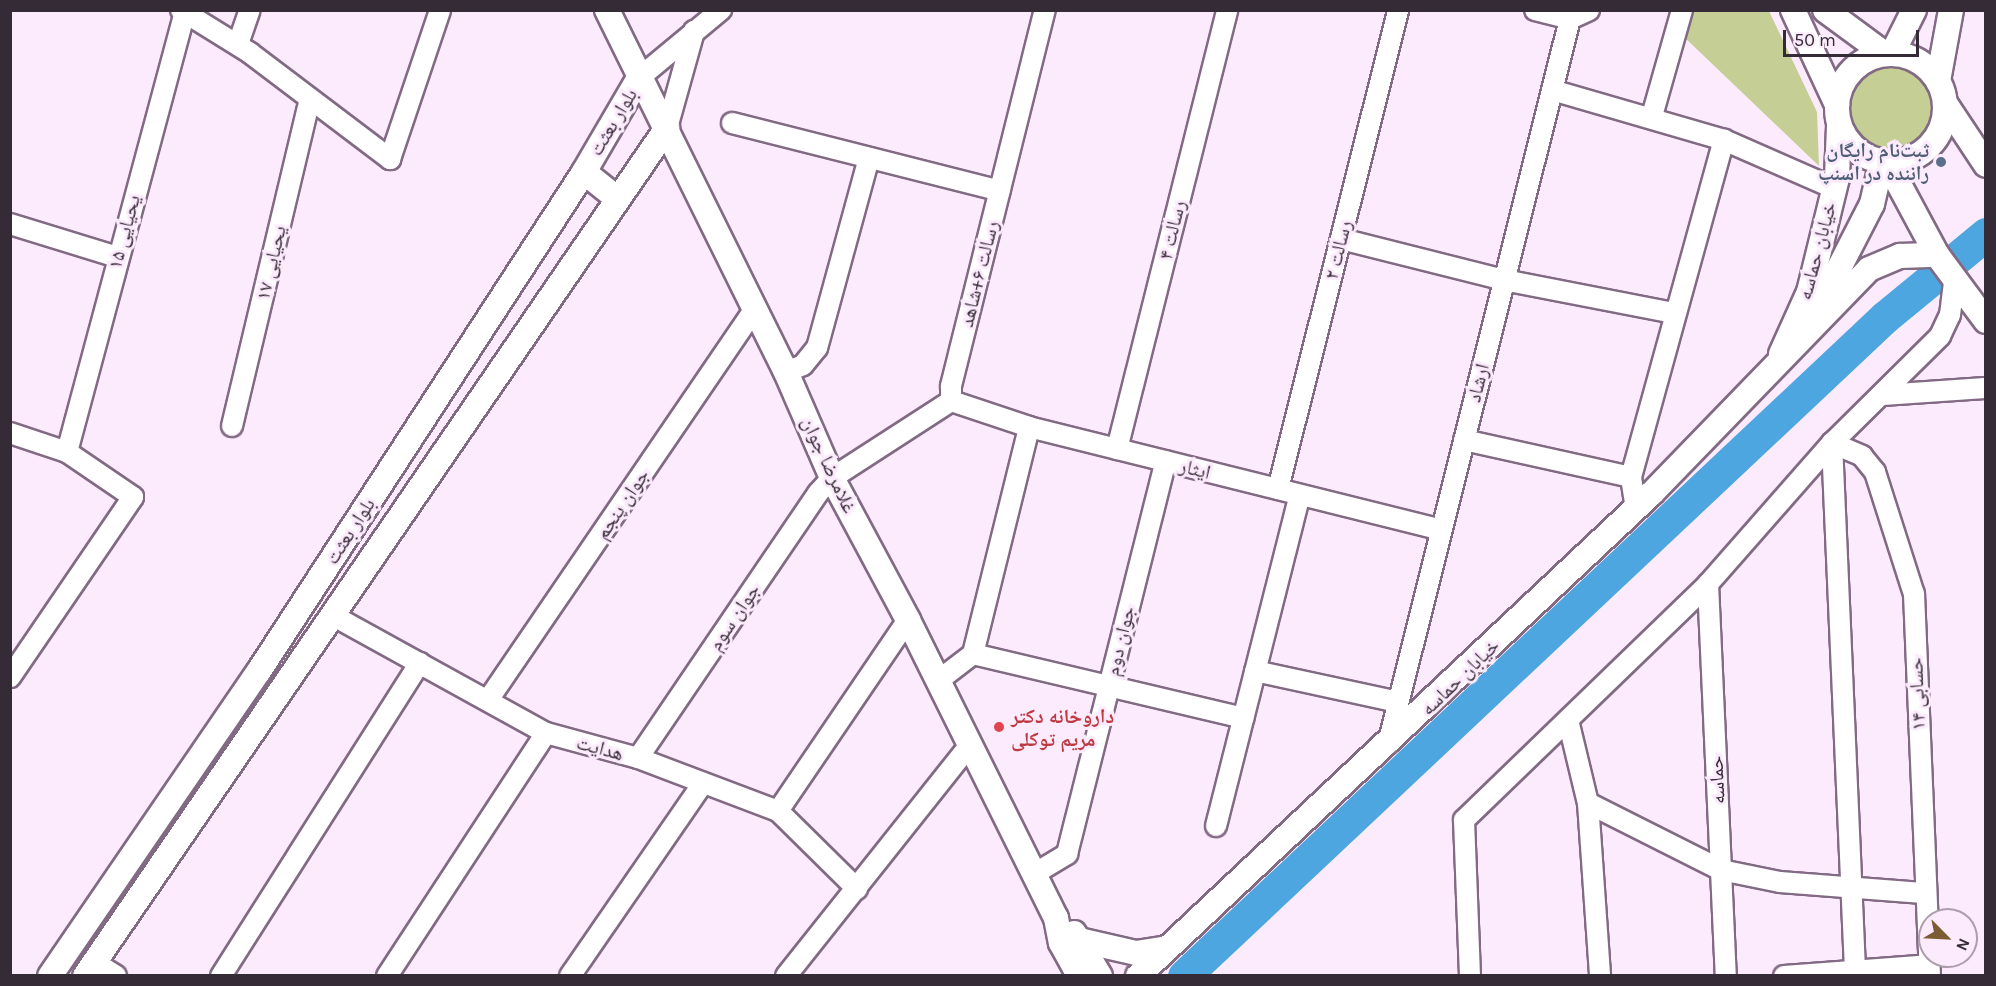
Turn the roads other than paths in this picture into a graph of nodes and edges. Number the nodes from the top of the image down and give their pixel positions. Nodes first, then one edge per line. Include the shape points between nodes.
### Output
1 (250, 10) edge
2 (440, 10) edge
3 (607, 10) edge
4 (722, 10) edge
5 (1045, 10) edge
6 (1227, 10) edge
7 (1398, 10) edge
8 (1535, 10) edge
9 (1589, 10) edge
10 (1682, 10) edge
11 (1793, 10) edge
12 (1825, 10) edge
13 (1914, 10) edge
14 (1951, 10) edge
15 (183, 12) edge
16 (1570, 19) junction
17 (694, 31) junction
18 (238, 44) junction
19 (1889, 54) junction
20 (639, 78) junction
21 (1552, 90) junction
22 (1941, 92) junction
23 (310, 99) junction
24 (1838, 115) junction
25 (1652, 116) junction
26 (732, 123) dead end
27 (667, 128) junction
28 (1724, 140) junction
29 (869, 158) junction
30 (1884, 162) junction
31 (1986, 165) edge
32 (584, 172) junction
33 (1834, 188) junction
34 (1000, 191) junction
35 (618, 199) junction
36 (10, 224) edge
37 (1341, 239) junction
38 (1937, 255) junction
39 (117, 257) junction
40 (1504, 280) junction
41 (1954, 282) junction
42 (755, 309) junction
43 (1674, 313) junction
44 (1986, 321) edge
45 (1774, 371) junction
46 (786, 372) junction
47 (1986, 388) edge
48 (1882, 395) junction
49 (951, 402) junction
50 (232, 426) dead end
51 (1029, 427) junction
52 (10, 433) edge
53 (1464, 440) junction
54 (1832, 443) junction
55 (1117, 449) junction
56 (67, 452) junction
57 (1166, 461) junction
58 (1631, 477) junction
59 (832, 478) junction
60 (1278, 489) junction
61 (1300, 495) junction
62 (1635, 509) junction
63 (1441, 530) junction
64 (1708, 584) junction
65 (332, 615) junction
66 (909, 620) junction
67 (973, 654) junction
68 (420, 663) junction
69 (1255, 671) junction
70 (10, 677) edge
71 (939, 680) junction
72 (1109, 685) junction
73 (246, 691) junction
74 (488, 700) junction
75 (1398, 702) junction
76 (270, 706) junction
77 (1244, 718) junction
78 (1568, 720) junction
79 (546, 734) junction
80 (970, 745) junction
81 (1387, 747) junction
82 (638, 759) junction
83 (703, 783) junction
84 (1588, 803) junction
85 (778, 811) junction
86 (1216, 826) dead end
87 (1721, 870) junction
88 (1034, 874) junction
89 (857, 889) junction
90 (1851, 889) junction
91 (1923, 893) junction
92 (1168, 948) junction
93 (1072, 961) edge
94 (89, 969) edge
95 (1855, 970) junction
96 (1929, 970) edge
97 (50, 975) edge
98 (116, 975) edge
99 (221, 975) edge
100 (387, 975) edge
101 (570, 975) edge
102 (786, 975) edge
103 (1100, 975) edge
104 (1138, 975) edge
105 (1470, 975) edge
106 (1600, 975) edge
107 (1726, 975) edge
108 (1784, 975) edge

1 - 18 street
2 - 23 street via 390,159
3 - 20 main road, غلامرضا جوان
4 - 17 street
5 - 34 street, رسالت ۶+شاهد
6 - 55 street, رسالت ۴
7 - 37 street, رسالت ۲
8 - 16 street
9 - 16 street
10 - 25 street
11 - 24 main road
12 - 19 main road
13 - 19 main road
14 - 22 main road
15 - 18 street
15 - 39 street, یحیایی ۱۵
16 - 21 street, ارشاد
17 - 20 street
17 - 27 street
18 - 23 street
19 - 22 main road via 1910,57
19 - 24 main road via 1852,70
20 - 27 main road, غلامرضا جوان
20 - 32 main road, بلوار بعثت
21 - 25 street
21 - 40 street, ارشاد
22 - 30 main road via 1939,130 1922,152
22 - 31 main road
23 - 50 street, یحیایی ۱۷
24 - 30 main road via 1849,142
24 - 33 main road, خیابان حماسه
25 - 28 street
26 - 29 street
27 - 35 main road, بلوار بعثت
27 - 42 main road, غلامرضا جوان
28 - 33 street
28 - 43 street
29 - 34 street
29 - 46 street via 817,348 803,365
30 - 38 main road
30 - 45 main road, خیابان حماسه via 1872,204 1826,298
32 - 35 main road
32 - 73 main road, بلوار بعثت
33 - 45 main road, خیابان حماسه via 1809,292
34 - 49 street, رسالت ۶+شاهد via 951,386
35 - 65 main road, بلوار بعثت
36 - 39 street
37 - 40 street
37 - 60 street, رسالت ۲
38 - 41 main road
38 - 45 main road via 1900,256 1869,269
39 - 56 street, یحیایی ۱۵
40 - 43 street
40 - 53 street, ارشاد
41 - 44 main road
41 - 48 street via 1950,315 1940,336
42 - 46 main road, غلامرضا جوان
42 - 74 street, جوان پنجم
43 - 58 street
45 - 62 main road, خیابان حماسه
46 - 59 main road, غلامرضا جوان
47 - 48 street
48 - 54 street
49 - 51 street, ایثار
49 - 59 street
51 - 55 street, ایثار
51 - 67 street
52 - 56 street
53 - 58 street
53 - 63 street, ارشاد
54 - 64 street
54 - 90 street
54 - 91 street, حسابی ۱۴ via 1862,456 1875,472 1914,594
55 - 57 street, ایثار
56 - 70 street via 133,497
57 - 60 street, ایثار
57 - 72 street, جوان دوم
58 - 62 street
59 - 66 main road, غلامرضا جوان
59 - 82 street, جوان سوم
60 - 61 street, ایثار
61 - 63 street, ایثار
61 - 69 street
62 - 81 main road, خیابان حماسه
63 - 75 street, ارشاد
64 - 78 street
64 - 87 street, حماسه
65 - 68 street, هدایت
65 - 76 main road, بلوار بعثت
66 - 71 main road, غلامرضا جوان
66 - 85 street
67 - 71 street
67 - 72 street
68 - 74 street, هدایت
68 - 99 street
69 - 75 street
69 - 77 street
71 - 80 main road, غلامرضا جوان
72 - 77 street
72 - 88 street, جوان دوم via 1067,854
73 - 76 main road
73 - 97 main road, بلوار بعثت
74 - 79 street, هدایت
75 - 81 street, ارشاد
76 - 94 main road, بلوار بعثت
77 - 86 street
78 - 84 street
78 - 105 street via 1464,820
79 - 82 street, هدایت
79 - 100 street
80 - 88 main road, غلامرضا جوان
80 - 89 street
81 - 92 main road, خیابان حماسه
82 - 83 street, هدایت
83 - 85 street, هدایت
83 - 101 street
84 - 87 street
84 - 106 street
85 - 89 street, هدایت
87 - 90 street
87 - 107 street, حماسه
88 - 93 main road, غلامرضا جوان
89 - 102 street
90 - 91 street
90 - 95 street
91 - 96 street, حسابی ۱۴
92 - 93 main road
92 - 104 main road, خیابان حماسه
93 - 103 main road, غلامرضا جوان
94 - 98 street
95 - 96 street
95 - 108 street

